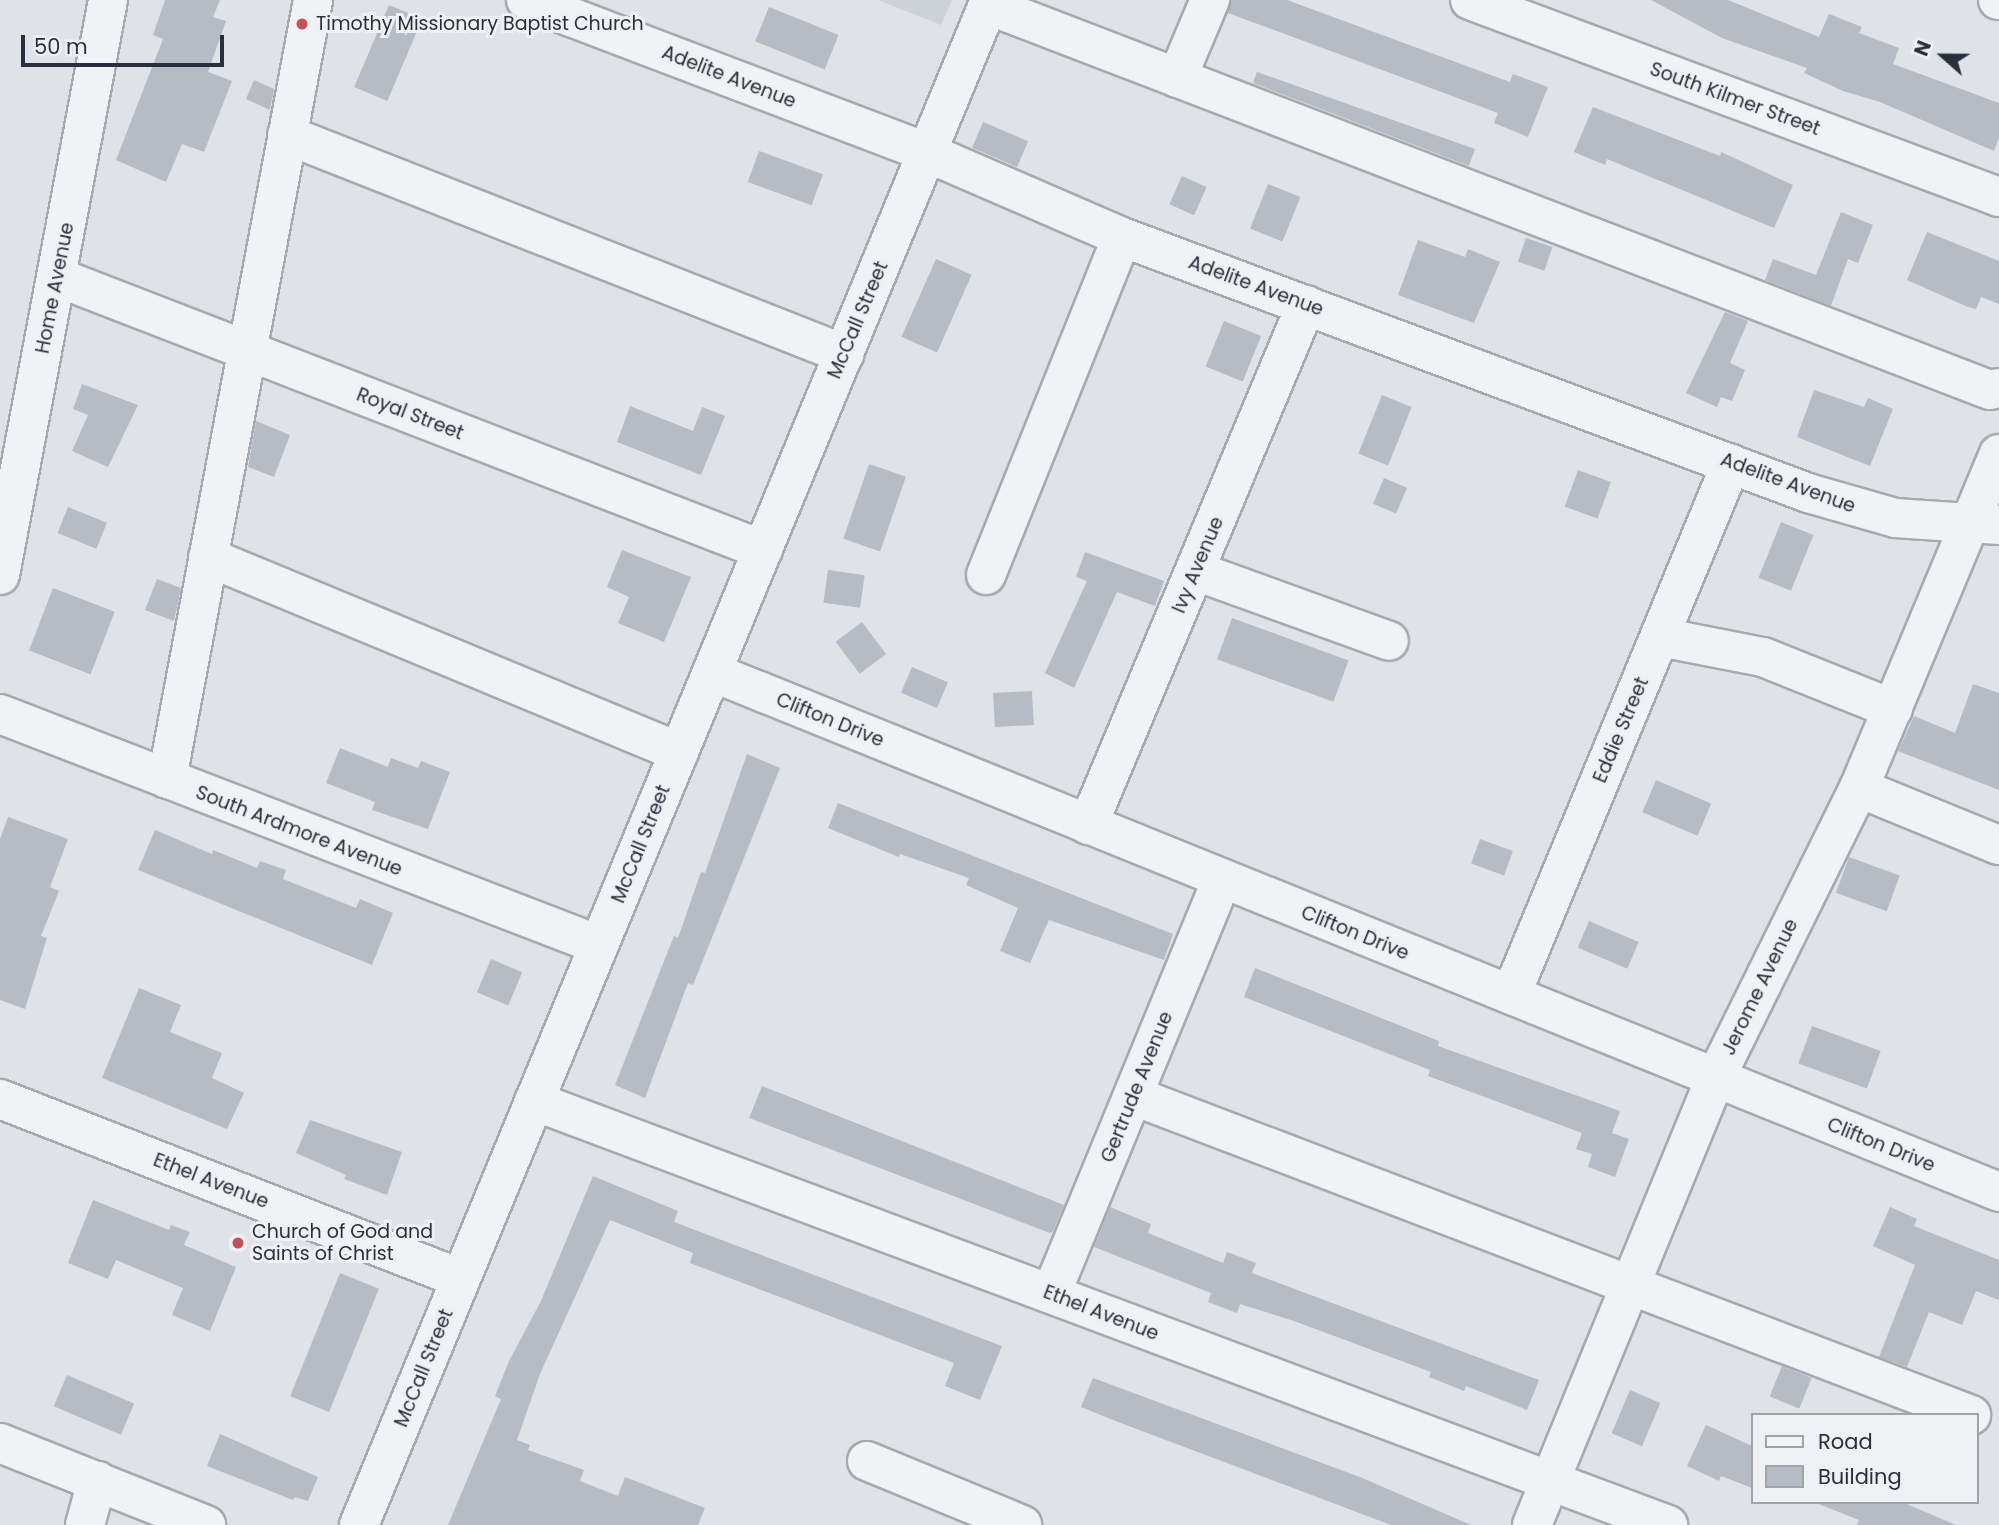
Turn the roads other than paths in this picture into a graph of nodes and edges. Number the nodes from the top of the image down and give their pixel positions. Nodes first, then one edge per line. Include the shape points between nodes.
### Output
1 (108, 0) edge
2 (313, 0) edge
3 (526, 0) edge
4 (1210, 0) edge
5 (1471, 0) edge
6 (989, 3) edge
7 (1177, 78) junction
8 (287, 135) junction
9 (926, 158) junction
10 (1999, 197) edge
11 (1122, 237) junction
12 (57, 276) junction
13 (1306, 305) junction
14 (246, 351) junction
15 (844, 354) junction
16 (1999, 388) edge
17 (1999, 454) edge
18 (1731, 464) junction
19 (1986, 525) edge
20 (763, 550) junction
21 (208, 557) junction
22 (1196, 571) junction
23 (0, 575) edge
24 (986, 575) dead end
25 (1660, 637) junction
26 (1389, 640) dead end
27 (712, 672) junction
28 (1893, 709) junction
29 (0, 714) edge
30 (678, 752) junction
31 (167, 779) junction
32 (1859, 788) junction
33 (1088, 825) junction
34 (1999, 845) edge
35 (1222, 879) junction
36 (599, 945) junction
37 (1511, 995) junction
38 (1716, 1077) junction
39 (1134, 1096) junction
40 (0, 1099) edge
41 (534, 1101) junction
42 (1999, 1192) edge
43 (460, 1279) junction
44 (1630, 1287) junction
45 (1051, 1294) junction
46 (1966, 1413) edge
47 (1978, 1418) edge
48 (1999, 1425) edge
49 (0, 1443) edge
50 (867, 1461) dead end
51 (97, 1481) junction
52 (1550, 1481) junction
53 (85, 1525) edge
54 (206, 1525) edge
55 (359, 1525) edge
56 (1022, 1525) edge
57 (1532, 1525) edge
58 (1668, 1525) edge

1 - 12 street, Home Avenue
2 - 8 street
3 - 9 street, Adelite Avenue
4 - 7 street
5 - 10 street, South Kilmer Street
6 - 7 street
6 - 9 street, McCall Street
7 - 16 street via 1990,390
8 - 14 street
8 - 15 street
9 - 11 street, Adelite Avenue
9 - 15 street, McCall Street
11 - 13 street, Adelite Avenue
11 - 24 street
12 - 14 street, Royal Street
12 - 23 street, Home Avenue
13 - 18 street, Adelite Avenue
13 - 22 street, Ivy Avenue
14 - 20 street, Royal Street
14 - 21 street
15 - 20 street, McCall Street
17 - 19 street, Jerome Avenue
18 - 19 street, Adelite Avenue via 1895,518
18 - 25 street, Eddie Street
19 - 28 street, Jerome Avenue
20 - 27 street, McCall Street
21 - 30 street
21 - 31 street
22 - 26 street
22 - 33 street, Ivy Avenue
25 - 28 street via 1763,657
25 - 37 street, Eddie Street
27 - 30 street, McCall Street
27 - 33 street, Clifton Drive
28 - 32 street, Jerome Avenue
29 - 31 street, South Ardmore Avenue
30 - 36 street, McCall Street
31 - 36 street, South Ardmore Avenue
32 - 34 street
32 - 38 street, Jerome Avenue
33 - 35 street, Clifton Drive
35 - 37 street, Clifton Drive
35 - 39 street, Gertrude Avenue
36 - 41 street, McCall Street
37 - 38 street, Clifton Drive
38 - 42 street, Clifton Drive
38 - 44 street, Jerome Avenue
39 - 44 street
39 - 45 street, Gertrude Avenue
40 - 43 street, Ethel Avenue
41 - 43 street, McCall Street
41 - 45 street, Ethel Avenue
43 - 55 street, McCall Street
44 - 46 street
44 - 52 street, Jerome Avenue
45 - 52 street, Ethel Avenue
47 - 48 street
49 - 51 street
50 - 56 street
51 - 53 street
51 - 54 street
52 - 57 street, Jerome Avenue
52 - 58 street, Ethel Avenue

